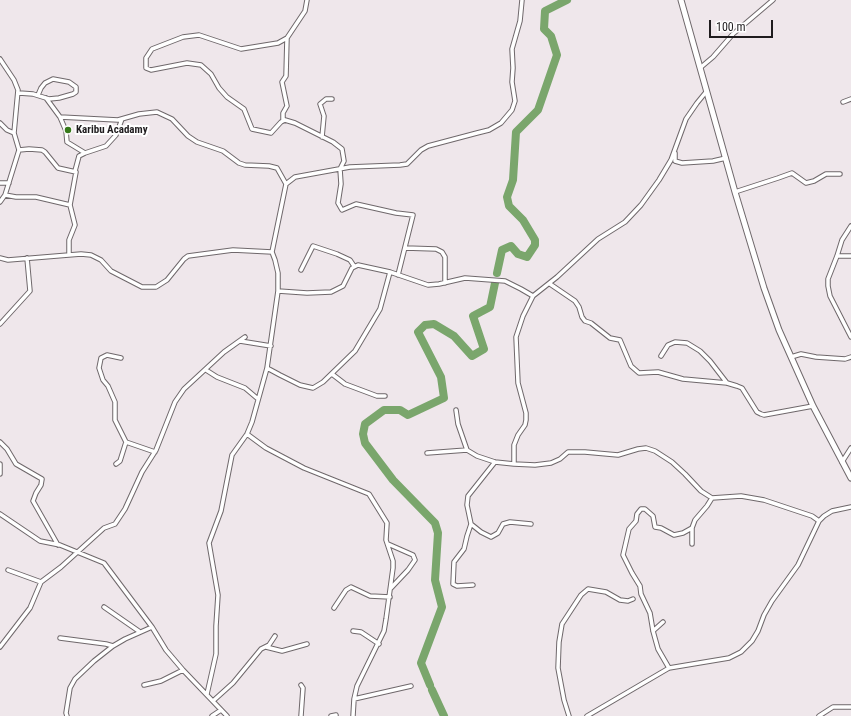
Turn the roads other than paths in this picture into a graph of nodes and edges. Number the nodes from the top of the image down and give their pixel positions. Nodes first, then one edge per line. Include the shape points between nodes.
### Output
1 (307, 0) edge
2 (522, 0) edge
3 (681, 0) edge
4 (773, 0) edge
5 (287, 38) junction
6 (0, 58) edge
7 (700, 68) junction
8 (706, 92) junction
9 (19, 93) junction
10 (38, 95) junction
11 (46, 98) junction
12 (332, 98) dead end
13 (851, 99) edge
14 (844, 102) dead end
15 (60, 116) junction
16 (122, 119) junction
17 (283, 121) junction
18 (0, 123) edge
19 (14, 133) junction
20 (322, 137) junction
21 (676, 147) junction
22 (19, 150) junction
23 (85, 153) junction
24 (726, 158) junction
25 (340, 169) junction
26 (75, 171) junction
27 (840, 174) dead end
28 (0, 183) edge
29 (9, 183) junction
30 (286, 184) junction
31 (735, 192) junction
32 (5, 195) junction
33 (0, 202) edge
34 (70, 204) junction
35 (851, 226) edge
36 (405, 248) junction
37 (272, 252) junction
38 (69, 255) junction
39 (837, 256) junction
40 (851, 256) edge
41 (0, 258) edge
42 (27, 258) junction
43 (354, 266) junction
44 (301, 270) dead end
45 (390, 272) junction
46 (398, 275) junction
47 (445, 283) junction
48 (550, 284) junction
49 (278, 291) junction
50 (533, 296) junction
51 (0, 324) edge
52 (245, 337) dead end
53 (851, 337) edge
54 (240, 341) junction
55 (271, 346) junction
56 (661, 356) dead end
57 (791, 357) junction
58 (851, 357) edge
59 (121, 358) dead end
60 (267, 368) junction
61 (206, 370) junction
62 (332, 374) junction
63 (727, 383) junction
64 (386, 396) dead end
65 (258, 398) junction
66 (813, 406) junction
67 (456, 410) dead end
68 (247, 434) junction
69 (0, 442) edge
70 (126, 442) junction
71 (851, 448) edge
72 (466, 450) junction
73 (154, 452) junction
74 (427, 453) dead end
75 (495, 462) junction
76 (842, 462) junction
77 (0, 464) edge
78 (116, 464) dead end
79 (514, 464) junction
80 (0, 474) edge
81 (851, 478) edge
82 (712, 498) junction
83 (851, 507) edge
84 (0, 514) edge
85 (819, 521) junction
86 (471, 524) junction
87 (531, 524) dead end
88 (692, 528) junction
89 (388, 544) junction
90 (692, 544) dead end
91 (58, 545) junction
92 (78, 552) junction
93 (8, 570) dead end
94 (41, 582) junction
95 (473, 585) dead end
96 (391, 589) junction
97 (390, 597) junction
98 (633, 599) dead end
99 (104, 607) dead end
100 (334, 608) dead end
101 (663, 622) dead end
102 (152, 627) junction
103 (354, 631) dead end
104 (653, 631) junction
105 (140, 632) junction
106 (275, 636) dead end
107 (60, 638) dead end
108 (307, 644) dead end
109 (378, 644) junction
110 (113, 646) junction
111 (0, 647) edge
112 (266, 647) junction
113 (669, 668) junction
114 (183, 670) junction
115 (144, 685) dead end
116 (301, 685) dead end
117 (411, 686) dead end
118 (207, 694) junction
119 (354, 699) junction
120 (213, 701) junction
121 (851, 707) edge
122 (221, 710) junction
123 (336, 715) dead end
124 (67, 716) edge
125 (212, 716) edge
126 (227, 716) edge
127 (301, 716) edge
128 (331, 716) edge
129 (353, 716) edge
130 (569, 716) edge
131 (587, 716) edge
132 (819, 716) edge

1 - 5 street via 304,11
2 - 25 street via 520,20 512,48 515,101 512,110 500,123 488,130 428,146 407,164
3 - 7 main road
4 - 7 street via 733,34
5 - 17 street via 286,76 282,82 287,106 283,113
5 - 17 street via 278,44 241,49 199,35 183,37 152,49 146,58 146,68 151,70 187,63 201,65 211,74 227,97 244,109 252,130 272,133
6 - 9 street
7 - 8 main road
8 - 21 street via 686,119
8 - 24 main road
9 - 10 street
9 - 19 street
10 - 11 street
10 - 11 street via 45,83 53,79 76,86 74,94
11 - 15 street
12 - 20 street via 320,104 324,116
13 - 14 street
15 - 16 street
15 - 23 street via 67,142
16 - 23 street via 116,135 106,146
16 - 30 street via 157,112 172,119 197,142 223,151 240,163 277,168
17 - 20 street via 295,123
18 - 19 street
19 - 22 street
20 - 25 street via 342,149 344,161
21 - 24 street via 675,161 678,162 692,163
21 - 48 street via 659,180 632,216 598,239
22 - 26 street via 42,150 61,170
22 - 29 street
23 - 26 street via 79,156
24 - 31 main road
25 - 30 street via 295,177
25 - 36 street via 338,203 342,210 356,204 413,215
26 - 34 street
27 - 31 street via 826,174 806,183 792,172
28 - 29 street
29 - 32 street
30 - 37 street
31 - 57 main road via 764,288
32 - 33 street
32 - 34 street via 22,198 31,196
34 - 38 street via 75,225 69,240
35 - 39 street via 842,240
36 - 46 street
36 - 47 street via 436,249 442,252
37 - 38 street via 233,250 188,256 167,280 156,287 142,287 111,271 96,257
37 - 49 street via 278,273
38 - 42 street
39 - 40 street
39 - 53 street via 828,279 828,286 830,296
41 - 42 street
42 - 51 street via 30,291
43 - 44 street via 350,260 313,246
43 - 45 street
43 - 49 street via 343,286 331,292
45 - 46 street
45 - 62 street via 377,316 355,351
46 - 47 street via 428,285
47 - 50 street via 465,278 505,281
48 - 50 street
48 - 63 street via 575,301 585,321 610,338 620,340 631,366 639,373 658,372 683,379
49 - 55 street
50 - 79 street via 516,337 518,383 526,420 514,445
52 - 54 street
54 - 55 street
54 - 61 street
55 - 60 street
56 - 63 street via 668,346 675,342 687,343 710,361
57 - 58 street via 801,354 845,359
57 - 66 main road
59 - 70 street via 108,355 101,358 99,368 115,402 115,420
60 - 62 street via 300,385 313,388
60 - 65 street
61 - 65 street via 245,388
61 - 73 street via 184,389 175,402
62 - 64 street via 346,384 377,396
63 - 66 street via 742,388 757,412 761,414
65 - 68 street
66 - 76 main road
67 - 72 street
68 - 89 street via 266,448 304,468 369,494 387,523
68 - 118 street via 232,455 221,511 209,543 218,595 216,654
69 - 91 street via 16,464 42,479 33,500
70 - 73 street
70 - 78 street via 120,461
71 - 76 street
72 - 74 street
72 - 75 street
73 - 92 street via 115,524 104,528
75 - 79 street
75 - 86 street via 468,496
76 - 81 main road
77 - 80 street
79 - 82 street via 551,463 568,452 618,455 646,448 672,462 701,491
82 - 85 street via 741,496 764,500 812,516
82 - 88 street
83 - 85 street via 832,511
84 - 91 street via 40,541
85 - 113 street via 798,565 772,601 752,641 741,652 729,658
86 - 87 street via 491,537 498,533 504,524 510,522
86 - 95 street via 464,549 454,562 453,584
88 - 90 street
88 - 104 street via 675,535 656,528 653,516 643,508 629,529 623,555 640,586 650,613
89 - 96 street via 393,561
89 - 96 street via 413,555 415,560
91 - 92 street
92 - 94 street
92 - 102 street via 107,566
93 - 94 street
94 - 111 street via 30,608
96 - 97 street
97 - 100 street via 370,596 351,587
97 - 109 street via 384,631
98 - 130 street via 620,600 606,592 588,589 581,595 562,624 558,642 558,668
99 - 105 street
101 - 104 street
102 - 105 street
102 - 114 street via 166,650
103 - 109 street via 361,632
104 - 113 street via 658,649
105 - 110 street
106 - 112 street
107 - 110 street
108 - 112 street via 282,651
109 - 119 street via 357,686
110 - 124 street via 75,678 70,688
112 - 120 street via 261,649 233,683
113 - 131 street
114 - 115 street via 162,681
114 - 118 street
116 - 127 street
117 - 119 street
118 - 120 street
119 - 129 street
120 - 122 street
121 - 132 street via 833,708
122 - 125 street
122 - 126 street
123 - 128 street

